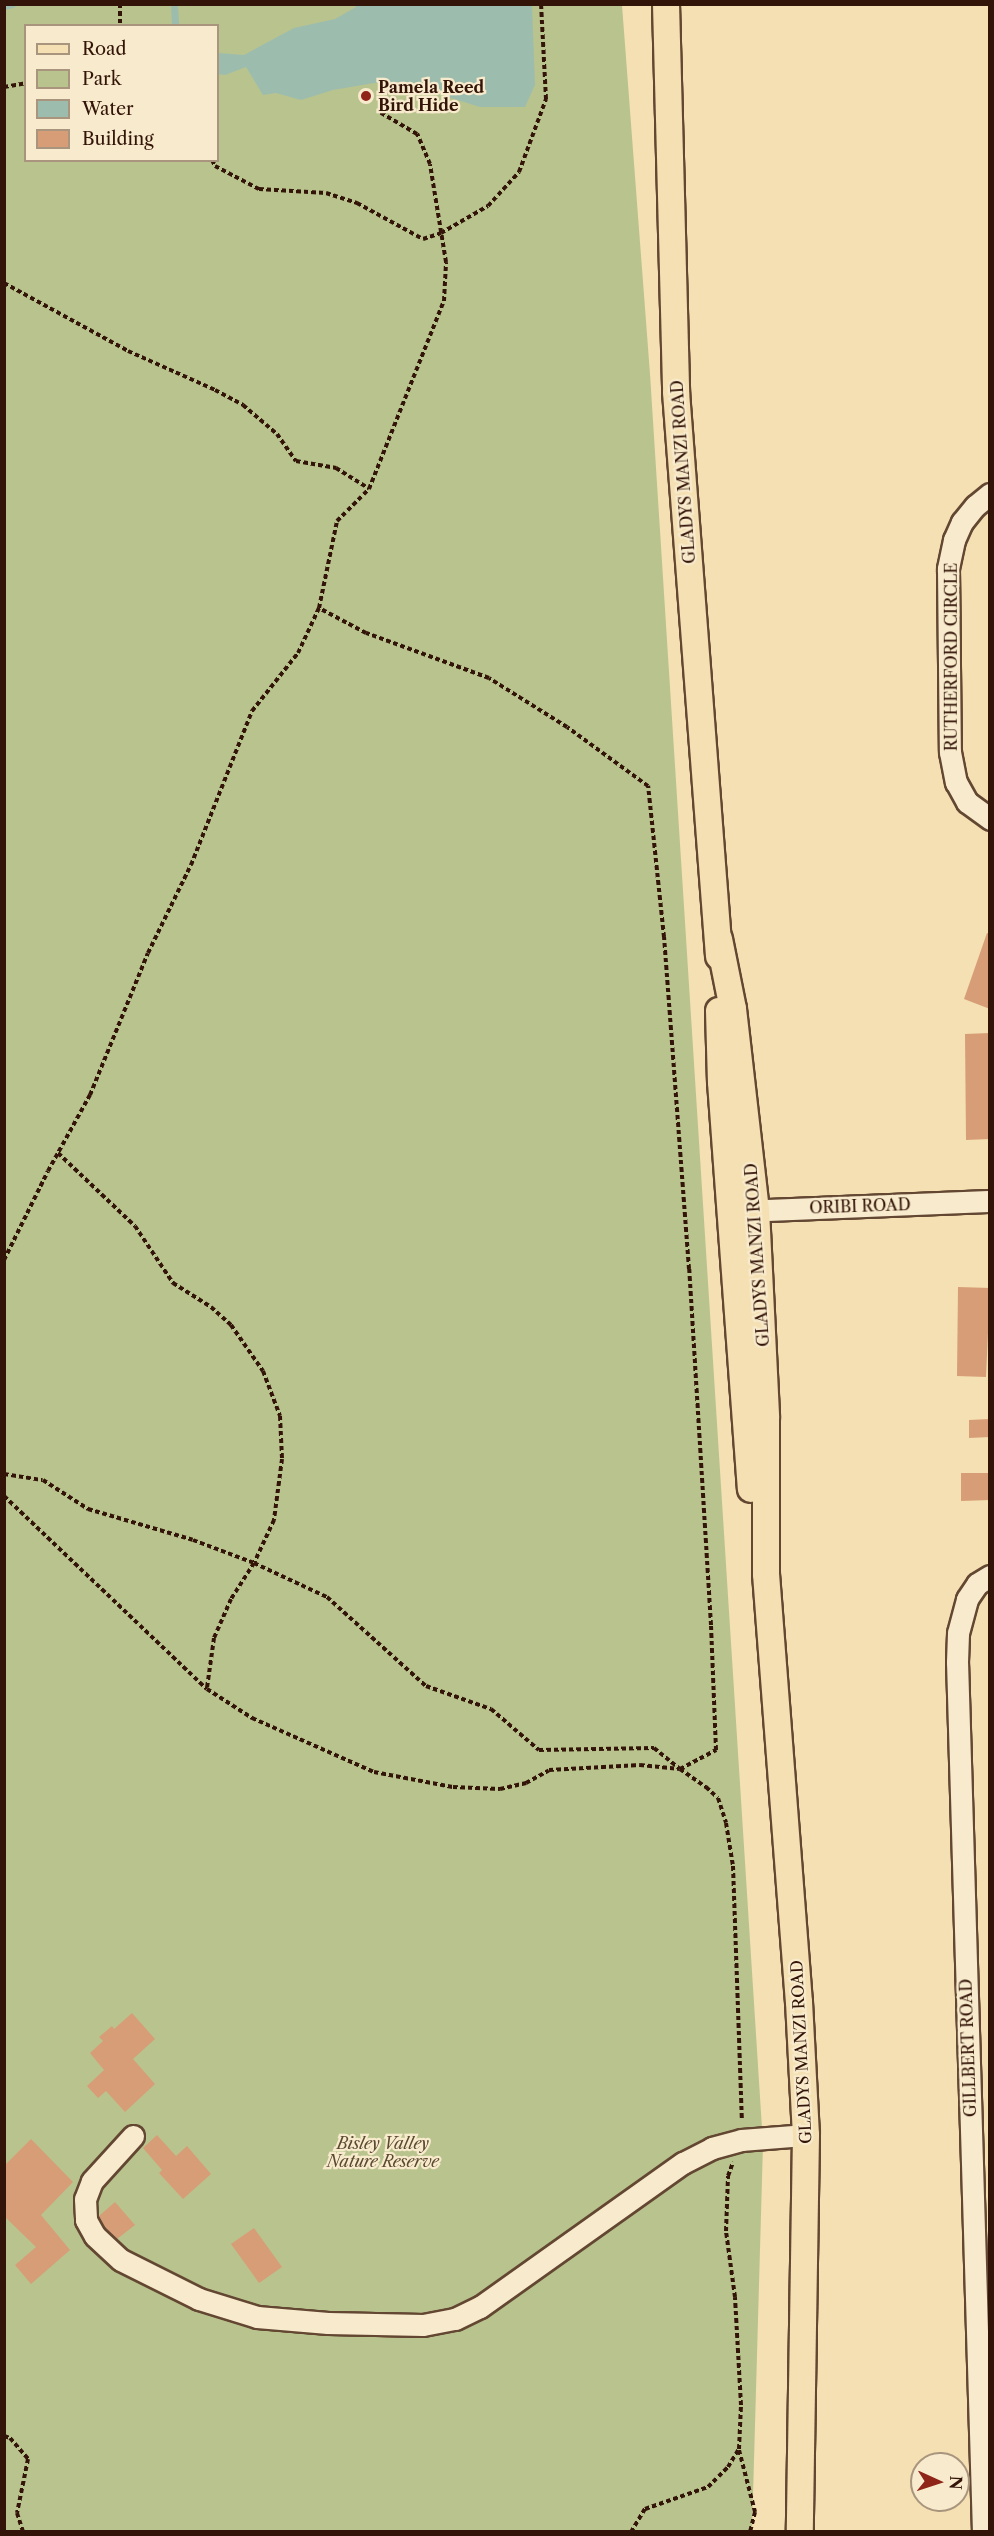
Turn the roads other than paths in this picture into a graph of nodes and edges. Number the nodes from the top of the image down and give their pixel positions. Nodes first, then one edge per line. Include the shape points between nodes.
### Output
1 (666, 4) edge
2 (990, 494) edge
3 (990, 819) edge
4 (719, 939) junction
5 (990, 1201) edge
6 (756, 1210) junction
7 (730, 1211) junction
8 (766, 1574) junction
9 (990, 1576) edge
10 (133, 2136) dead end
11 (806, 2136) junction
12 (800, 2532) edge
13 (982, 2532) edge

1 - 4 main road, GLADYS MANZI ROAD via 676,392
2 - 3 street, RUTHERFORD CIRCLE via 962,522 948,569 950,752 961,792 967,802
4 - 6 main road, GLADYS MANZI ROAD via 735,1020
4 - 7 main road, GLADYS MANZI ROAD via 721,1082
5 - 6 street, ORIBI ROAD
6 - 7 street, ORIBI ROAD
6 - 8 main road, GLADYS MANZI ROAD via 766,1418
7 - 8 main road, GLADYS MANZI ROAD via 754,1516
8 - 11 main road, GLADYS MANZI ROAD
9 - 13 street, GILLBERT ROAD via 977,1584 967,1599 958,1633 957,1662
10 - 11 street via 92,2181 85,2199 86,2220 95,2236 121,2260 199,2299 257,2317 423,2325 455,2319 480,2307 682,2163 712,2148 742,2140
11 - 12 main road, GLADYS MANZI ROAD

